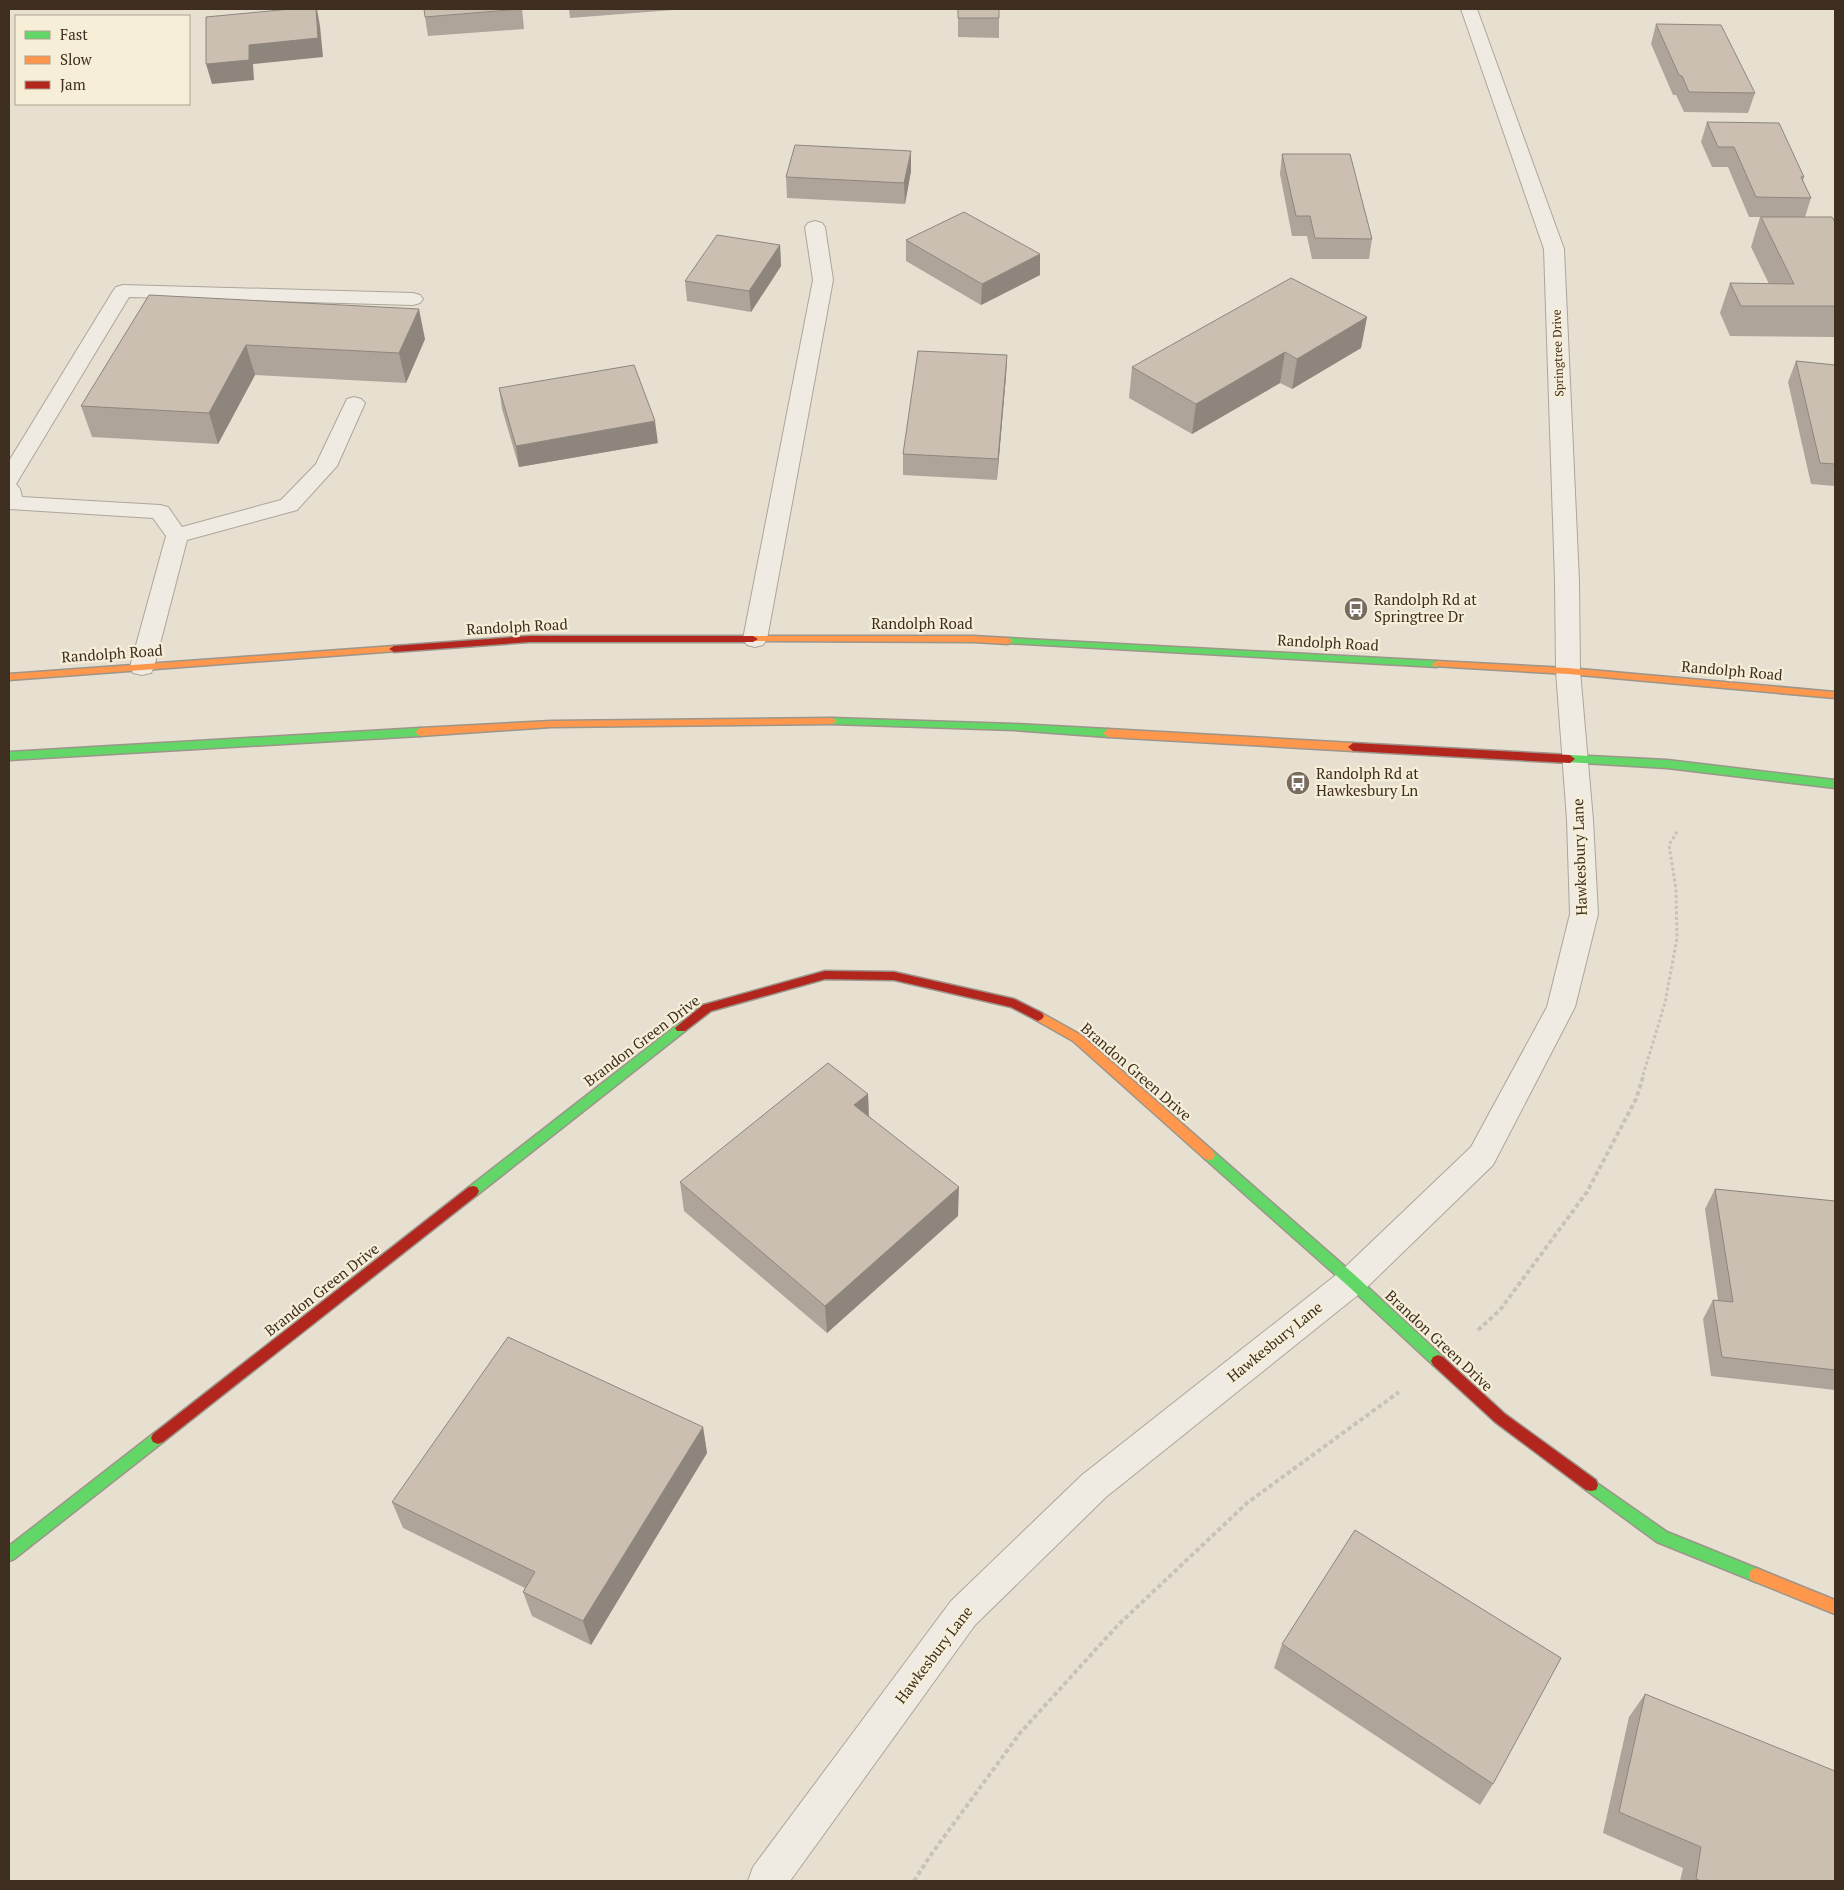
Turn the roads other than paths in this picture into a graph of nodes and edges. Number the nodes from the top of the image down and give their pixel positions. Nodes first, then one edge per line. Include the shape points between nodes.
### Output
1 (1469, 9) edge
2 (815, 227) dead end
3 (413, 299) dead end
4 (354, 403) dead end
5 (9, 479) edge
6 (9, 489) edge
7 (177, 536) junction
8 (755, 639) junction
9 (142, 667) junction
10 (1568, 671) junction
11 (9, 677) edge
12 (1835, 695) edge
13 (1572, 711) joint
14 (9, 756) edge
15 (1574, 759) junction
16 (1835, 784) edge
17 (1352, 1281) junction
18 (9, 1554) edge
19 (1835, 1607) edge
20 (766, 1881) edge

1 - 10 street, Springtree Drive via 1554,249
2 - 8 street via 823,280
3 - 5 street via 123,291
4 - 7 street via 326,466 289,505
6 - 7 street via 12,503 160,512
7 - 9 street
8 - 9 main road, Randolph Road via 529,639
8 - 10 main road, Randolph Road via 973,639
9 - 11 main road, Randolph Road
10 - 12 main road, Randolph Road
10 - 13 street, Springtree Drive
13 - 15 street, Hawkesbury Lane
14 - 15 main road via 551,724 799,720 1014,727
15 - 16 main road via 1667,764
15 - 17 street, Hawkesbury Lane via 1584,914 1560,1007 1482,1156
17 - 18 main road, Brandon Green Drive via 1077,1038 1014,1003 894,976 825,975 707,1008
17 - 19 main road, Brandon Green Drive via 1500,1418 1662,1537
17 - 20 street, Hawkesbury Lane via 1094,1486 963,1613

